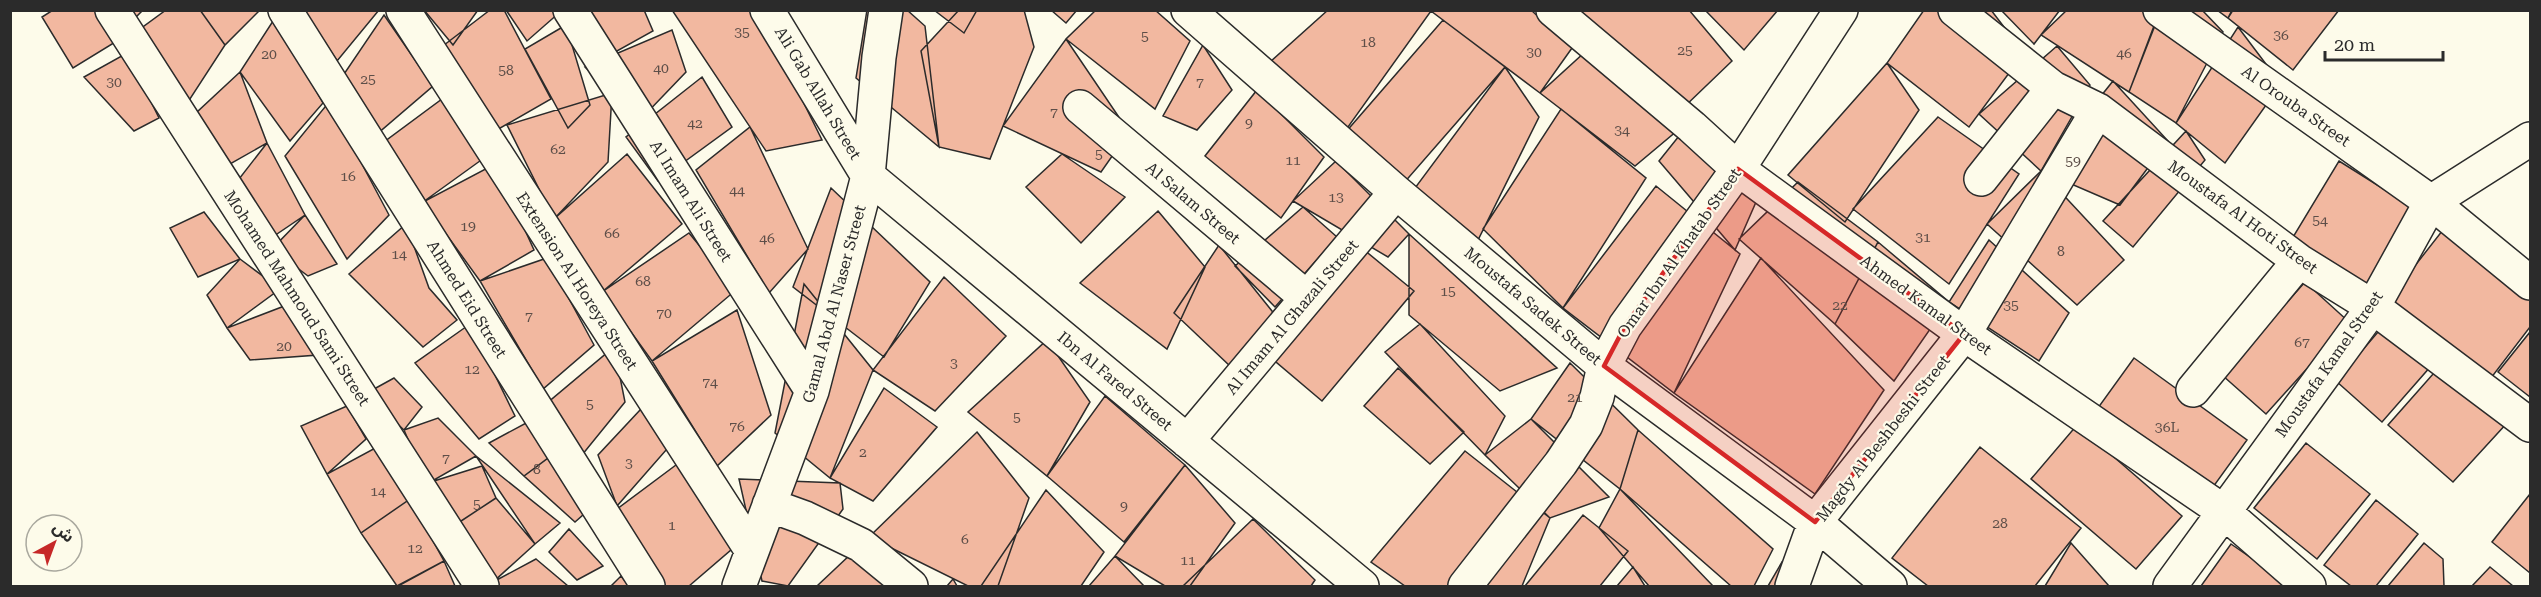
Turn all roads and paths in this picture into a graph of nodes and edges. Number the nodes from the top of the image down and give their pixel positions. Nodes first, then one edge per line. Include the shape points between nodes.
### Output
1 (112, 10) edge
2 (285, 10) edge
3 (403, 10) edge
4 (570, 10) edge
5 (767, 10) edge
6 (886, 10) edge
7 (1188, 10) edge
8 (1553, 10) edge
9 (1841, 10) edge
10 (1955, 10) edge
11 (2160, 10) edge
12 (2053, 88) junction
13 (1080, 107) dead end
14 (2098, 110) junction
15 (2530, 139) edge
16 (1737, 169) junction
17 (868, 176) junction
18 (1981, 179) dead end
19 (1396, 192) junction
20 (2431, 202) junction
21 (2299, 261) junction
22 (2530, 283) edge
23 (1307, 298) junction
24 (2373, 307) junction
25 (1965, 334) junction
26 (1604, 366) junction
27 (2193, 390) dead end
28 (812, 391) junction
29 (2530, 425) edge
30 (1187, 441) junction
31 (769, 505) junction
32 (2223, 511) junction
33 (1815, 522) junction
34 (752, 551) junction
35 (482, 586) edge
36 (648, 586) edge
37 (739, 586) edge
38 (911, 586) edge
39 (1362, 586) edge
40 (1465, 586) edge
41 (1792, 586) edge
42 (1890, 586) edge
43 (2170, 586) edge
44 (2309, 586) edge

1 - 35 street, Mohamed Mahmoud Sami Street
2 - 36 street, Ahmed Eid Street
3 - 34 street, Extension Al Horeya Street
4 - 28 street, Al Imam Ali Street
5 - 17 street, Ali Gab Allah Street
6 - 17 street, Gamal Abd Al Naser Street
7 - 19 street, Moustafa Sadek Street
8 - 16 street, Ahmed Kamal Street via 1692,126
9 - 16 street, Omar Ibn Al Khatab Street
10 - 12 street, Moustafa Al Hoti Street
11 - 20 street, Al Orouba Street
12 - 14 street, Moustafa Al Hoti Street
12 - 18 street
13 - 23 street, Al Salam Street
14 - 21 street, Moustafa Al Hoti Street
14 - 25 street, Magdy Al Beshbeshi Street
15 - 20 street, Moustafa Kamel Street
16 - 25 street, Ahmed Kamal Street
16 - 26 street, Omar Ibn Al Khatab Street via 1625,326
17 - 28 street, Gamal Abd Al Naser Street
17 - 30 street, Ibn Al Fared Street
19 - 23 street, Al Imam Al Ghazali Street
19 - 26 street, Moustafa Sadek Street
20 - 22 street, Al Orouba Street
20 - 24 street, Moustafa Kamel Street
21 - 24 street, Moustafa Al Hoti Street
21 - 27 street
23 - 30 street, Al Imam Al Ghazali Street
24 - 29 street, Moustafa Al Hoti Street
24 - 32 street, Moustafa Kamel Street
25 - 32 street, Ahmed Kamal Street
25 - 33 street, Magdy Al Beshbeshi Street
26 - 33 street, Moustafa Sadek Street
26 - 40 street, Omar Ibn Al Khatab Street via 1586,425
28 - 31 street, Gamal Abd Al Naser Street
30 - 39 street, Ibn Al Fared Street
31 - 34 street, Gamal Abd Al Naser Street
31 - 38 street via 861,545
32 - 43 street, Moustafa Kamel Street
32 - 44 street, Ahmed Kamal Street
33 - 41 street, Magdy Al Beshbeshi Street
33 - 42 street, Moustafa Sadek Street
34 - 37 street, Gamal Abd Al Naser Street

